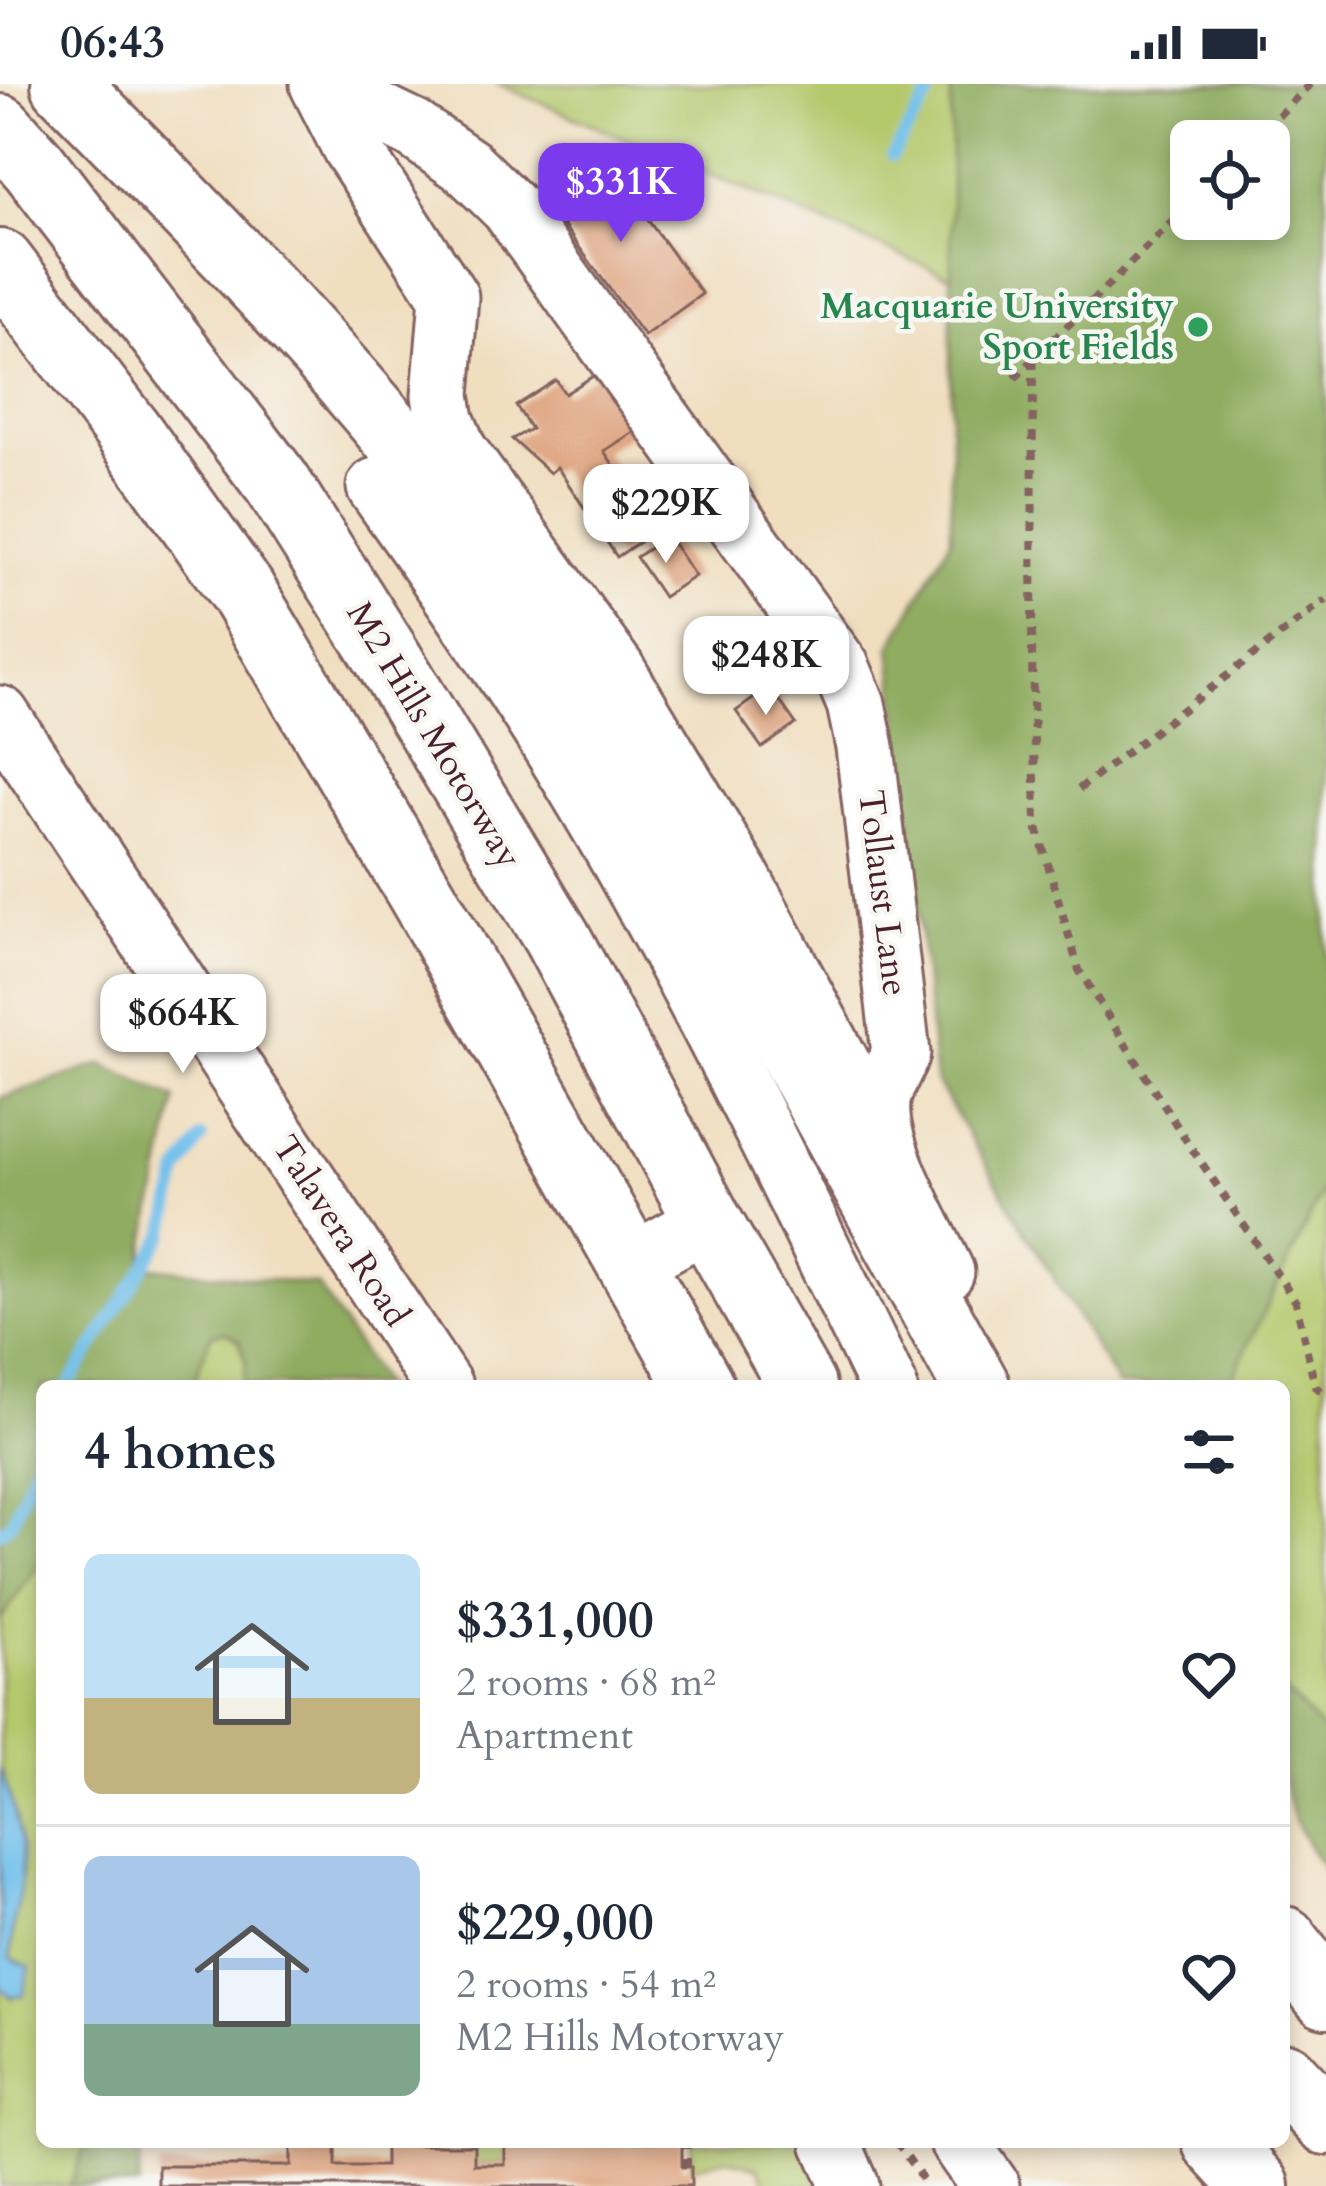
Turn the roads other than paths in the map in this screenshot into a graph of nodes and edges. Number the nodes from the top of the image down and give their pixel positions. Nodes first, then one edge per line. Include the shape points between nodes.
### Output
1 (65, 84) edge
2 (320, 86) edge
3 (0, 128) edge
4 (0, 263) edge
5 (376, 487) dead end
6 (0, 716) edge
7 (894, 1162) junction
8 (708, 1221) junction
9 (630, 1264) junction
10 (439, 1380) edge
11 (697, 1380) edge
12 (799, 1380) edge
13 (885, 1380) edge
14 (973, 1380) edge
15 (996, 1380) edge
16 (1290, 1948) edge
17 (1326, 1994) edge
18 (1290, 2082) edge
19 (1326, 2121) edge
20 (834, 2148) edge
21 (963, 2148) edge
22 (1221, 2148) edge
23 (850, 2186) edge
24 (990, 2186) edge
25 (1256, 2186) edge

1 - 14 highway via 340,369 514,591 709,899
2 - 7 street via 449,297 441,395 458,451 616,670 741,877
2 - 7 street, Tollaust Lane via 413,129 510,208 841,668 865,747 902,1053 882,1098
3 - 8 highway, M2 Hills Motorway via 277,483 557,938
4 - 9 highway via 242,591
5 - 13 street via 574,782 776,1152
6 - 10 street, Talavera Road
7 - 15 street, Tollaust Lane
8 - 9 street
8 - 12 highway, M2 Hills Motorway
9 - 11 highway
16 - 17 highway
18 - 19 highway
20 - 23 street
21 - 24 street
22 - 25 highway

